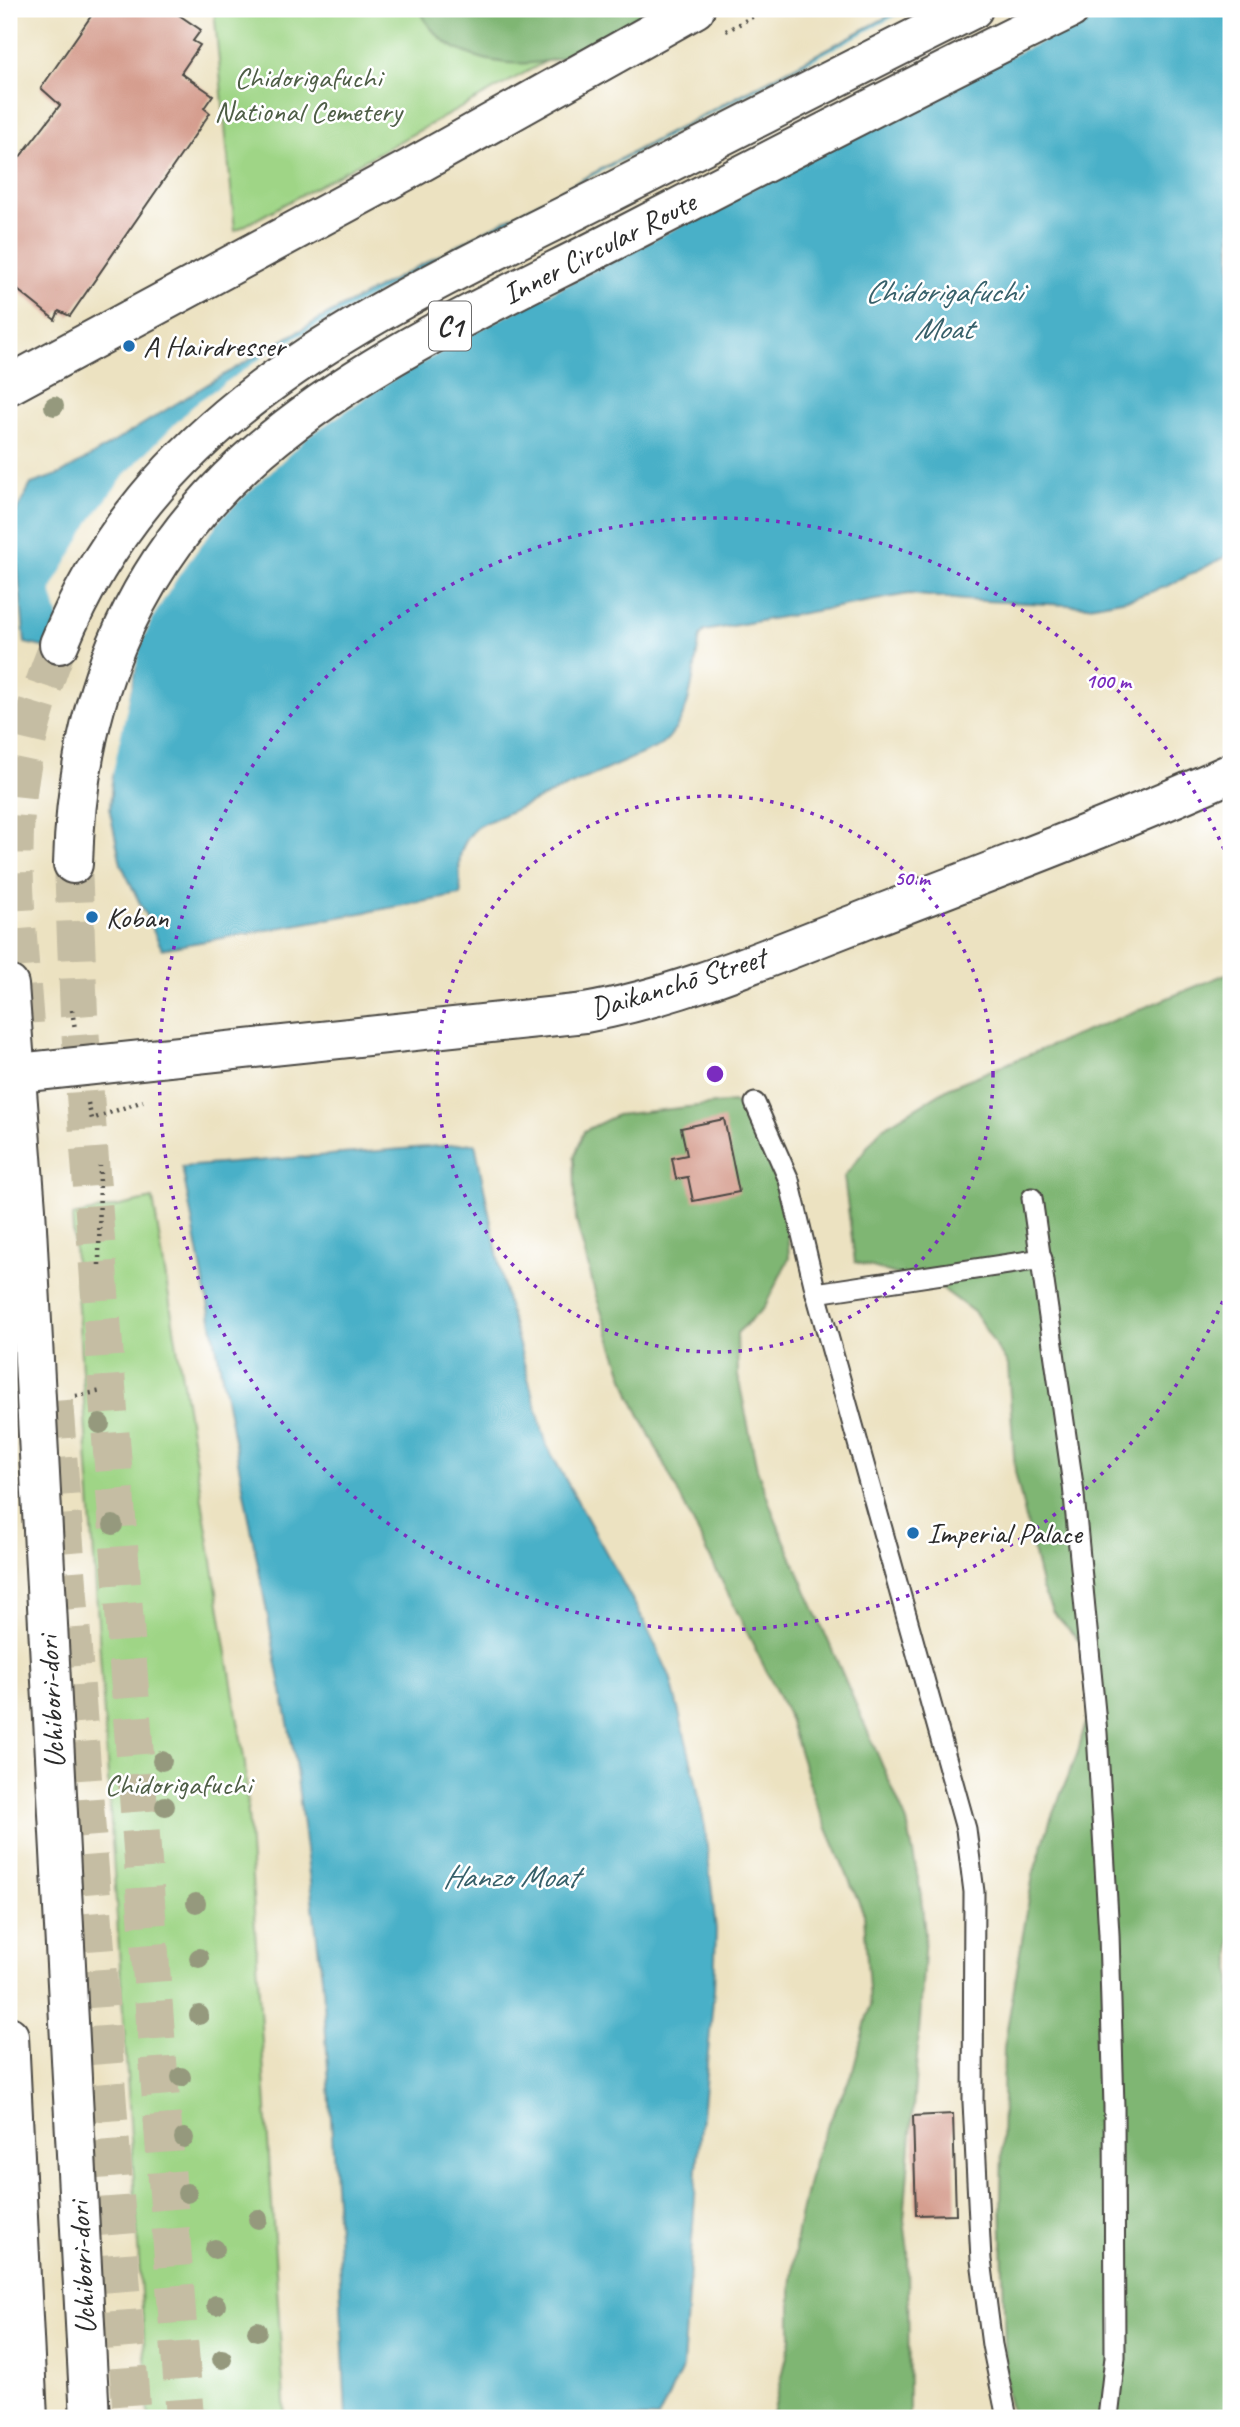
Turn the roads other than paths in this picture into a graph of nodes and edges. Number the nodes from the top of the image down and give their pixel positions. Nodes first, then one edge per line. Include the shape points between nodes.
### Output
1 (695, 9) edge
2 (973, 9) edge
3 (1070, 9) edge
4 (9, 384) edge
5 (59, 644) tunnel mouth
6 (1231, 773) edge
7 (73, 864) tunnel mouth
8 (9, 985) tunnel mouth
9 (12, 1073) edge
10 (754, 1103) dead end
11 (1032, 1198) dead end
12 (1042, 1259) junction
13 (817, 1293) junction
14 (9, 2036) edge
15 (29, 2418) edge
16 (90, 2418) edge
17 (1007, 2418) edge
18 (1108, 2418) edge

1 - 4 main road
2 - 5 main road, Inner Circular Route / C1 via 414,293 291,366 233,411 165,476 107,553
3 - 7 main road, Inner Circular Route / C1 via 456,322 328,399 244,465 161,562 113,651 87,734 74,820
6 - 9 main road, Daikanchō Street via 1133,817 703,982 612,1008
8 - 9 main road, Uchibori-dori
9 - 16 main road, Uchibori-dori via 26,1209
10 - 13 lane via 789,1180
11 - 12 lane
12 - 13 lane
12 - 18 lane via 1074,1499 1097,1733 1109,1934 1115,2357
13 - 17 lane via 966,1829 974,1892 973,2102 981,2260
14 - 15 main road, Uchibori-dori

